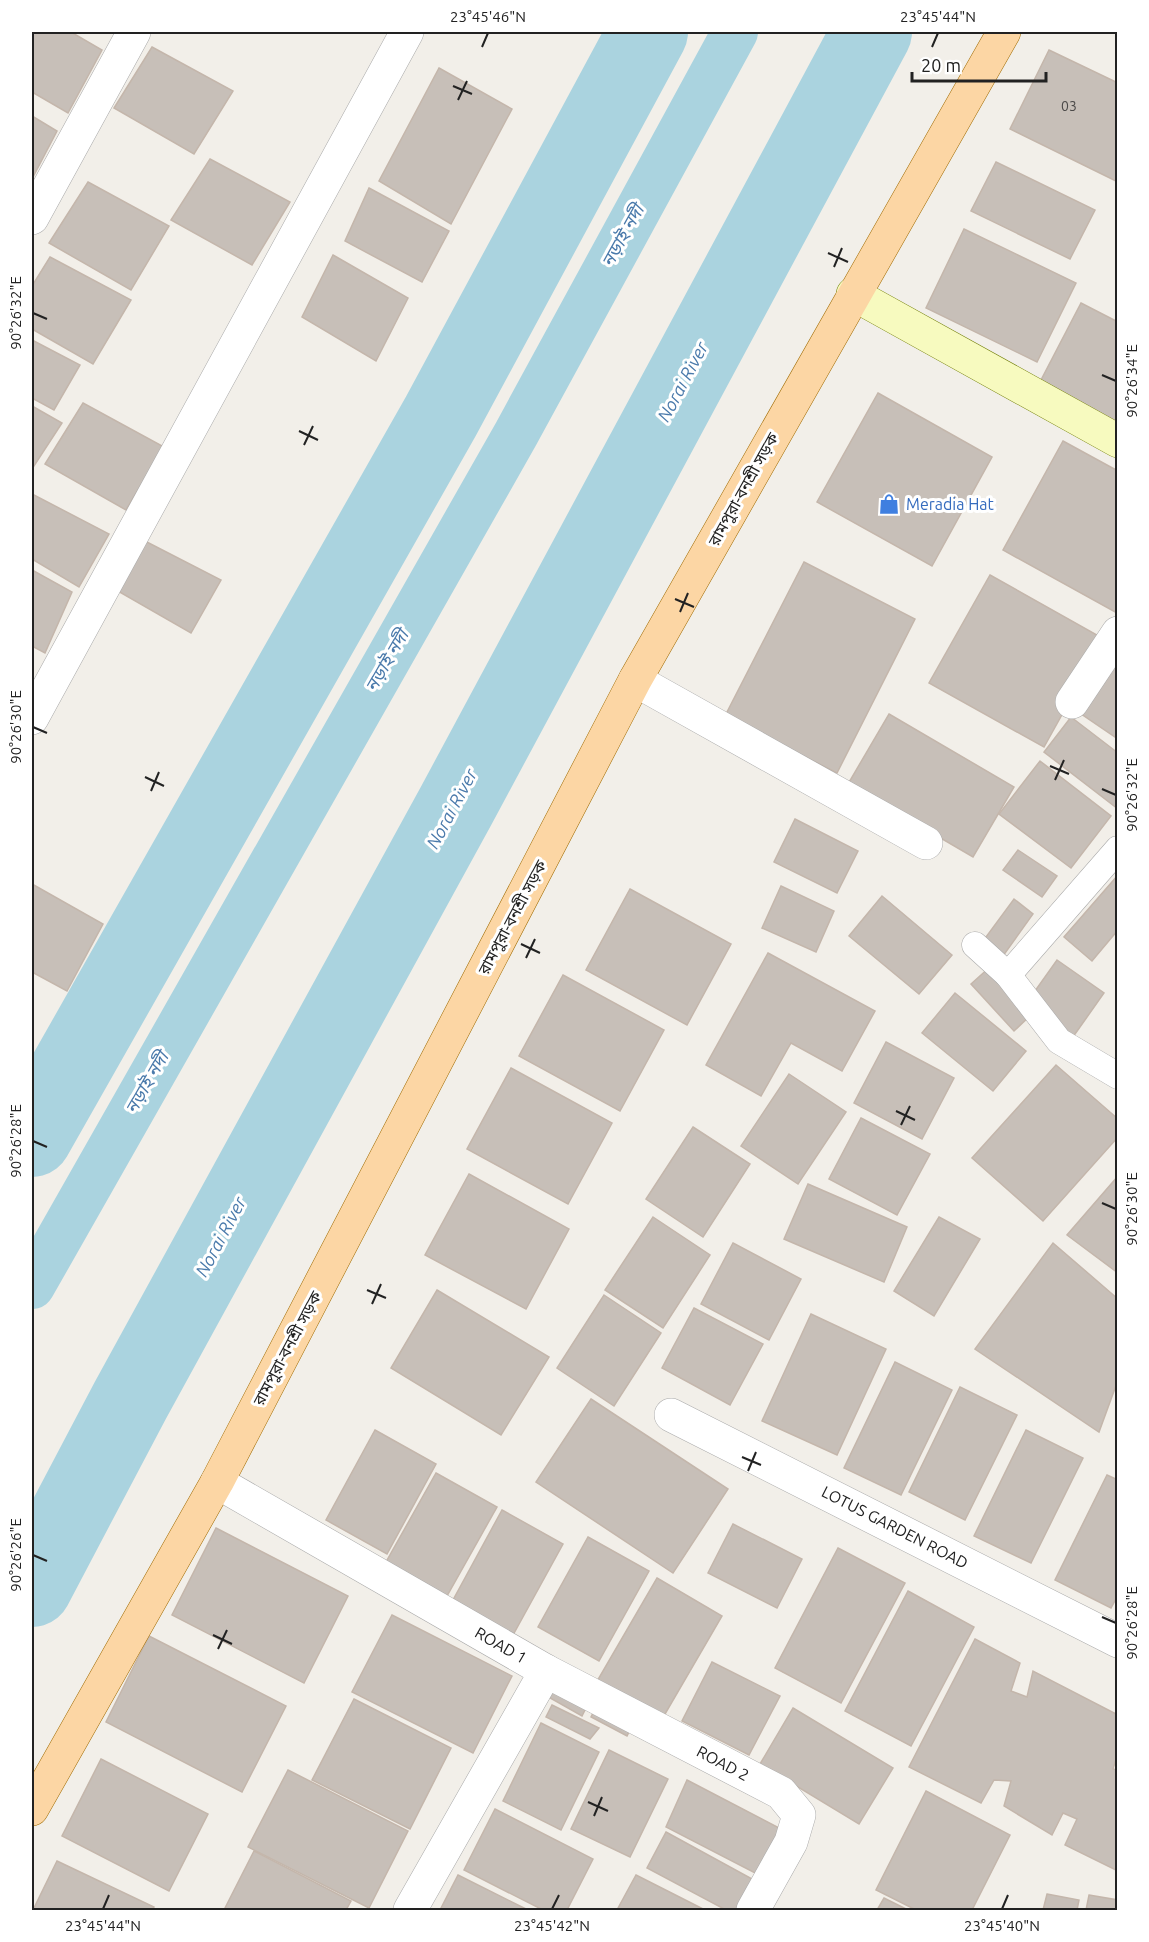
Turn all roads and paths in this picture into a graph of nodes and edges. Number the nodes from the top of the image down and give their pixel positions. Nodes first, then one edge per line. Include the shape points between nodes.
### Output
1 (134, 32) edge
2 (407, 32) edge
3 (1004, 32) edge
4 (32, 218) edge
5 (853, 294) junction
6 (1118, 441) edge
7 (1118, 633) edge
8 (635, 680) junction
9 (1072, 702) dead end
10 (32, 718) edge
11 (926, 843) dead end
12 (1118, 849) edge
13 (975, 945) dead end
14 (1008, 975) junction
15 (1118, 1076) edge
16 (671, 1415) dead end
17 (217, 1482) junction
18 (1118, 1641) edge
19 (546, 1671) junction
20 (32, 1809) edge
21 (410, 1911) edge
22 (753, 1911) edge

1 - 4 street
2 - 10 street
3 - 5 main road, রামপুরা-বনশ্রী সড়ক
5 - 6 street
5 - 8 main road, রামপুরা-বনশ্রী সড়ক
7 - 9 street
8 - 11 street
8 - 17 main road, রামপুরা-বনশ্রী সড়ক
12 - 14 lane
13 - 14 lane
14 - 15 lane via 1059,1041
16 - 18 street, LOTUS GARDEN ROAD
17 - 19 street, ROAD 1
17 - 20 main road, রামপুরা-বনশ্রী সড়ক
19 - 21 street, ROAD 1
19 - 22 street, ROAD 2 via 781,1793 799,1815 791,1842

